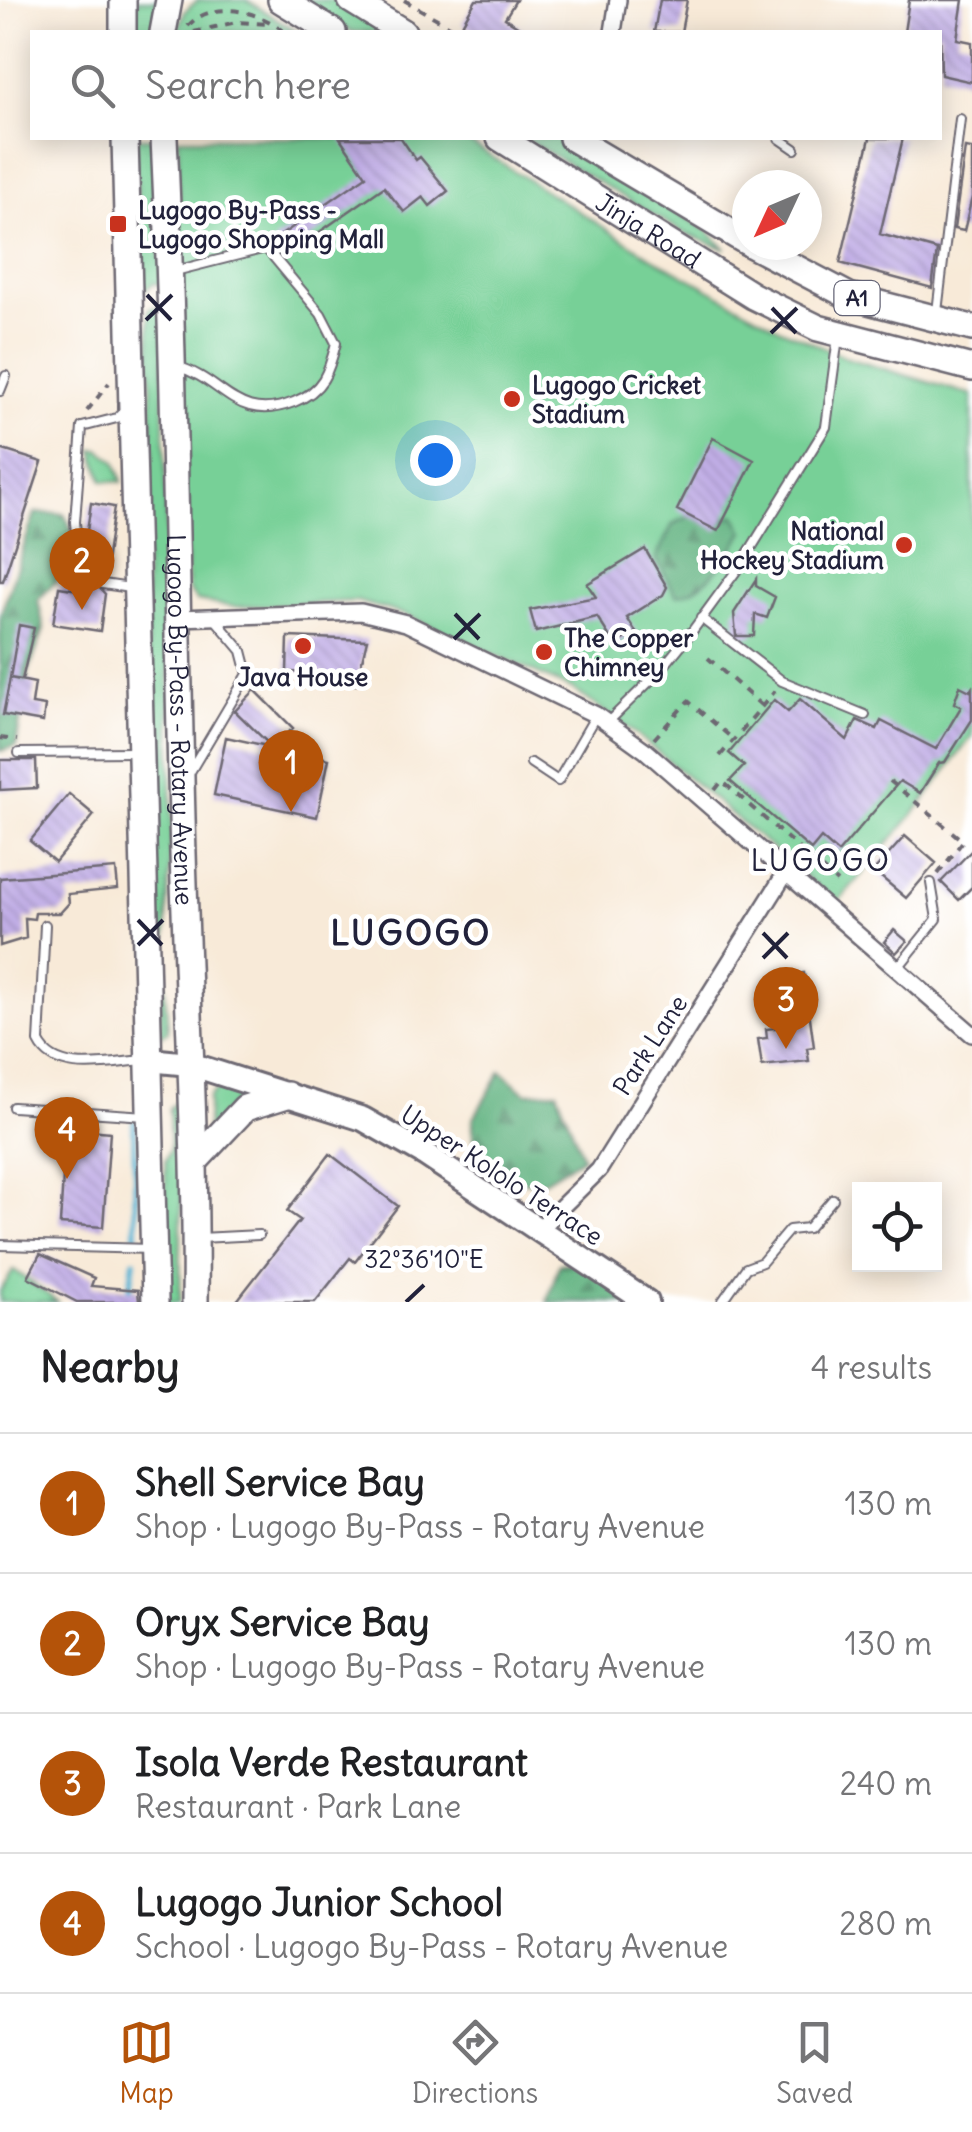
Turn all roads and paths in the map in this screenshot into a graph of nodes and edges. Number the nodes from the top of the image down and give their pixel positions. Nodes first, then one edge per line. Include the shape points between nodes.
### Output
1 (123, 0) edge
2 (170, 0) edge
3 (351, 0) edge
4 (404, 0) edge
5 (618, 0) edge
6 (277, 12) edge
7 (191, 20) dead end
8 (123, 30) edge
9 (162, 30) edge
10 (202, 30) edge
11 (326, 30) edge
12 (400, 30) edge
13 (456, 30) edge
14 (614, 30) edge
15 (960, 119) dead end
16 (125, 140) edge
17 (164, 140) edge
18 (503, 140) edge
19 (782, 140) edge
20 (597, 145) edge
21 (794, 149) dead end
22 (732, 233) edge
23 (780, 260) edge
24 (171, 272) junction
25 (173, 305) junction
26 (132, 312) junction
27 (935, 322) junction
28 (972, 327) edge
29 (838, 335) junction
30 (173, 366) junction
31 (972, 368) edge
32 (117, 374) dead end
33 (6, 376) dead end
34 (0, 392) edge
35 (134, 401) junction
36 (84, 414) dead end
37 (80, 578) dead end
38 (103, 584) dead end
39 (134, 589) junction
40 (178, 618) junction
41 (215, 618) junction
42 (701, 618) junction
43 (708, 658) dead end
44 (782, 680) junction
45 (762, 706) junction
46 (865, 715) dead end
47 (601, 719) junction
48 (733, 739) junction
49 (139, 752) junction
50 (663, 752) dead end
51 (19, 753) dead end
52 (720, 756) dead end
53 (531, 763) dead end
54 (890, 782) dead end
55 (181, 789) junction
56 (712, 794) dead end
57 (785, 874) junction
58 (837, 882) dead end
59 (930, 883) joint
60 (46, 925) dead end
61 (185, 926) junction
62 (145, 927) junction
63 (896, 970) junction
64 (972, 1034) edge
65 (149, 1060) junction
66 (190, 1064) junction
67 (287, 1095) junction
68 (12, 1108) dead end
69 (150, 1116) junction
70 (197, 1159) junction
71 (833, 1199) dead end
72 (538, 1230) junction
73 (259, 1234) dead end
74 (196, 1238) junction
75 (0, 1245) edge
76 (155, 1249) junction
77 (154, 1302) edge
78 (194, 1302) edge
79 (646, 1302) edge
80 (722, 1302) edge

1 - 8 main road
2 - 9 main road
3 - 12 main road
4 - 13 path
5 - 14 street
6 - 7 path via 227,0
6 - 10 path
6 - 11 main road
15 - 27 lane
16 - 26 main road, Lugogo By-Pass - Rotary Avenue
17 - 24 main road, Lugogo By-Pass - Rotary Avenue
18 - 29 main road, Jinja Road / A1 via 753,296
19 - 21 lane
20 - 22 main road, Jinja Road / A1
23 - 27 main road, Jinja Road / A1 via 849,296
24 - 25 main road, Lugogo By-Pass - Rotary Avenue
24 - 30 lane via 266,248 321,314 336,343 324,383 312,396 271,411 244,406 198,372
25 - 26 main road via 149,296
25 - 30 main road, Lugogo By-Pass - Rotary Avenue
26 - 35 main road, Lugogo By-Pass - Rotary Avenue
27 - 28 main road, Jinja Road / A1
29 - 31 main road, Jinja Road / A1
29 - 42 lane via 826,427
30 - 40 main road, Lugogo By-Pass - Rotary Avenue
32 - 36 path
33 - 34 lane
35 - 37 lane via 117,418 82,428 75,522
35 - 39 main road, Lugogo By-Pass - Rotary Avenue
38 - 39 lane
39 - 49 main road, Lugogo By-Pass - Rotary Avenue
40 - 41 street
40 - 55 main road, Lugogo By-Pass - Rotary Avenue
41 - 47 street via 361,612 470,651
41 - 55 lane via 242,651 248,674
42 - 44 lane
42 - 47 lane via 659,672
43 - 45 path
44 - 45 path
44 - 46 lane
45 - 48 path
47 - 53 lane via 558,781
47 - 57 street
48 - 50 path via 688,701 651,742
48 - 52 path
49 - 51 lane
49 - 62 main road, Lugogo By-Pass - Rotary Avenue
54 - 59 path via 963,841
55 - 61 main road, Lugogo By-Pass - Rotary Avenue
56 - 58 path via 722,782
57 - 63 street
57 - 72 street, Park Lane via 600,1170
59 - 63 lane via 937,918
60 - 65 lane via 39,1042 45,1054 57,1062 89,1064
61 - 62 main road
61 - 66 main road, Lugogo By-Pass - Rotary Avenue
62 - 65 main road, Lugogo By-Pass - Rotary Avenue
63 - 64 street
65 - 66 main road, Upper Kololo Terrace
65 - 69 main road, Lugogo By-Pass - Rotary Avenue
66 - 67 main road, Upper Kololo Terrace
66 - 70 main road, Lugogo By-Pass - Rotary Avenue
67 - 70 main road via 246,1108
67 - 72 main road, Upper Kololo Terrace via 363,1118
68 - 69 lane
69 - 76 main road, Lugogo By-Pass - Rotary Avenue
70 - 74 main road, Lugogo By-Pass - Rotary Avenue
71 - 80 lane via 808,1228 789,1230 762,1262 746,1268
72 - 79 main road, Upper Kololo Terrace
73 - 74 lane
74 - 78 main road, Lugogo By-Pass - Rotary Avenue
75 - 76 lane
76 - 77 main road, Lugogo By-Pass - Rotary Avenue

